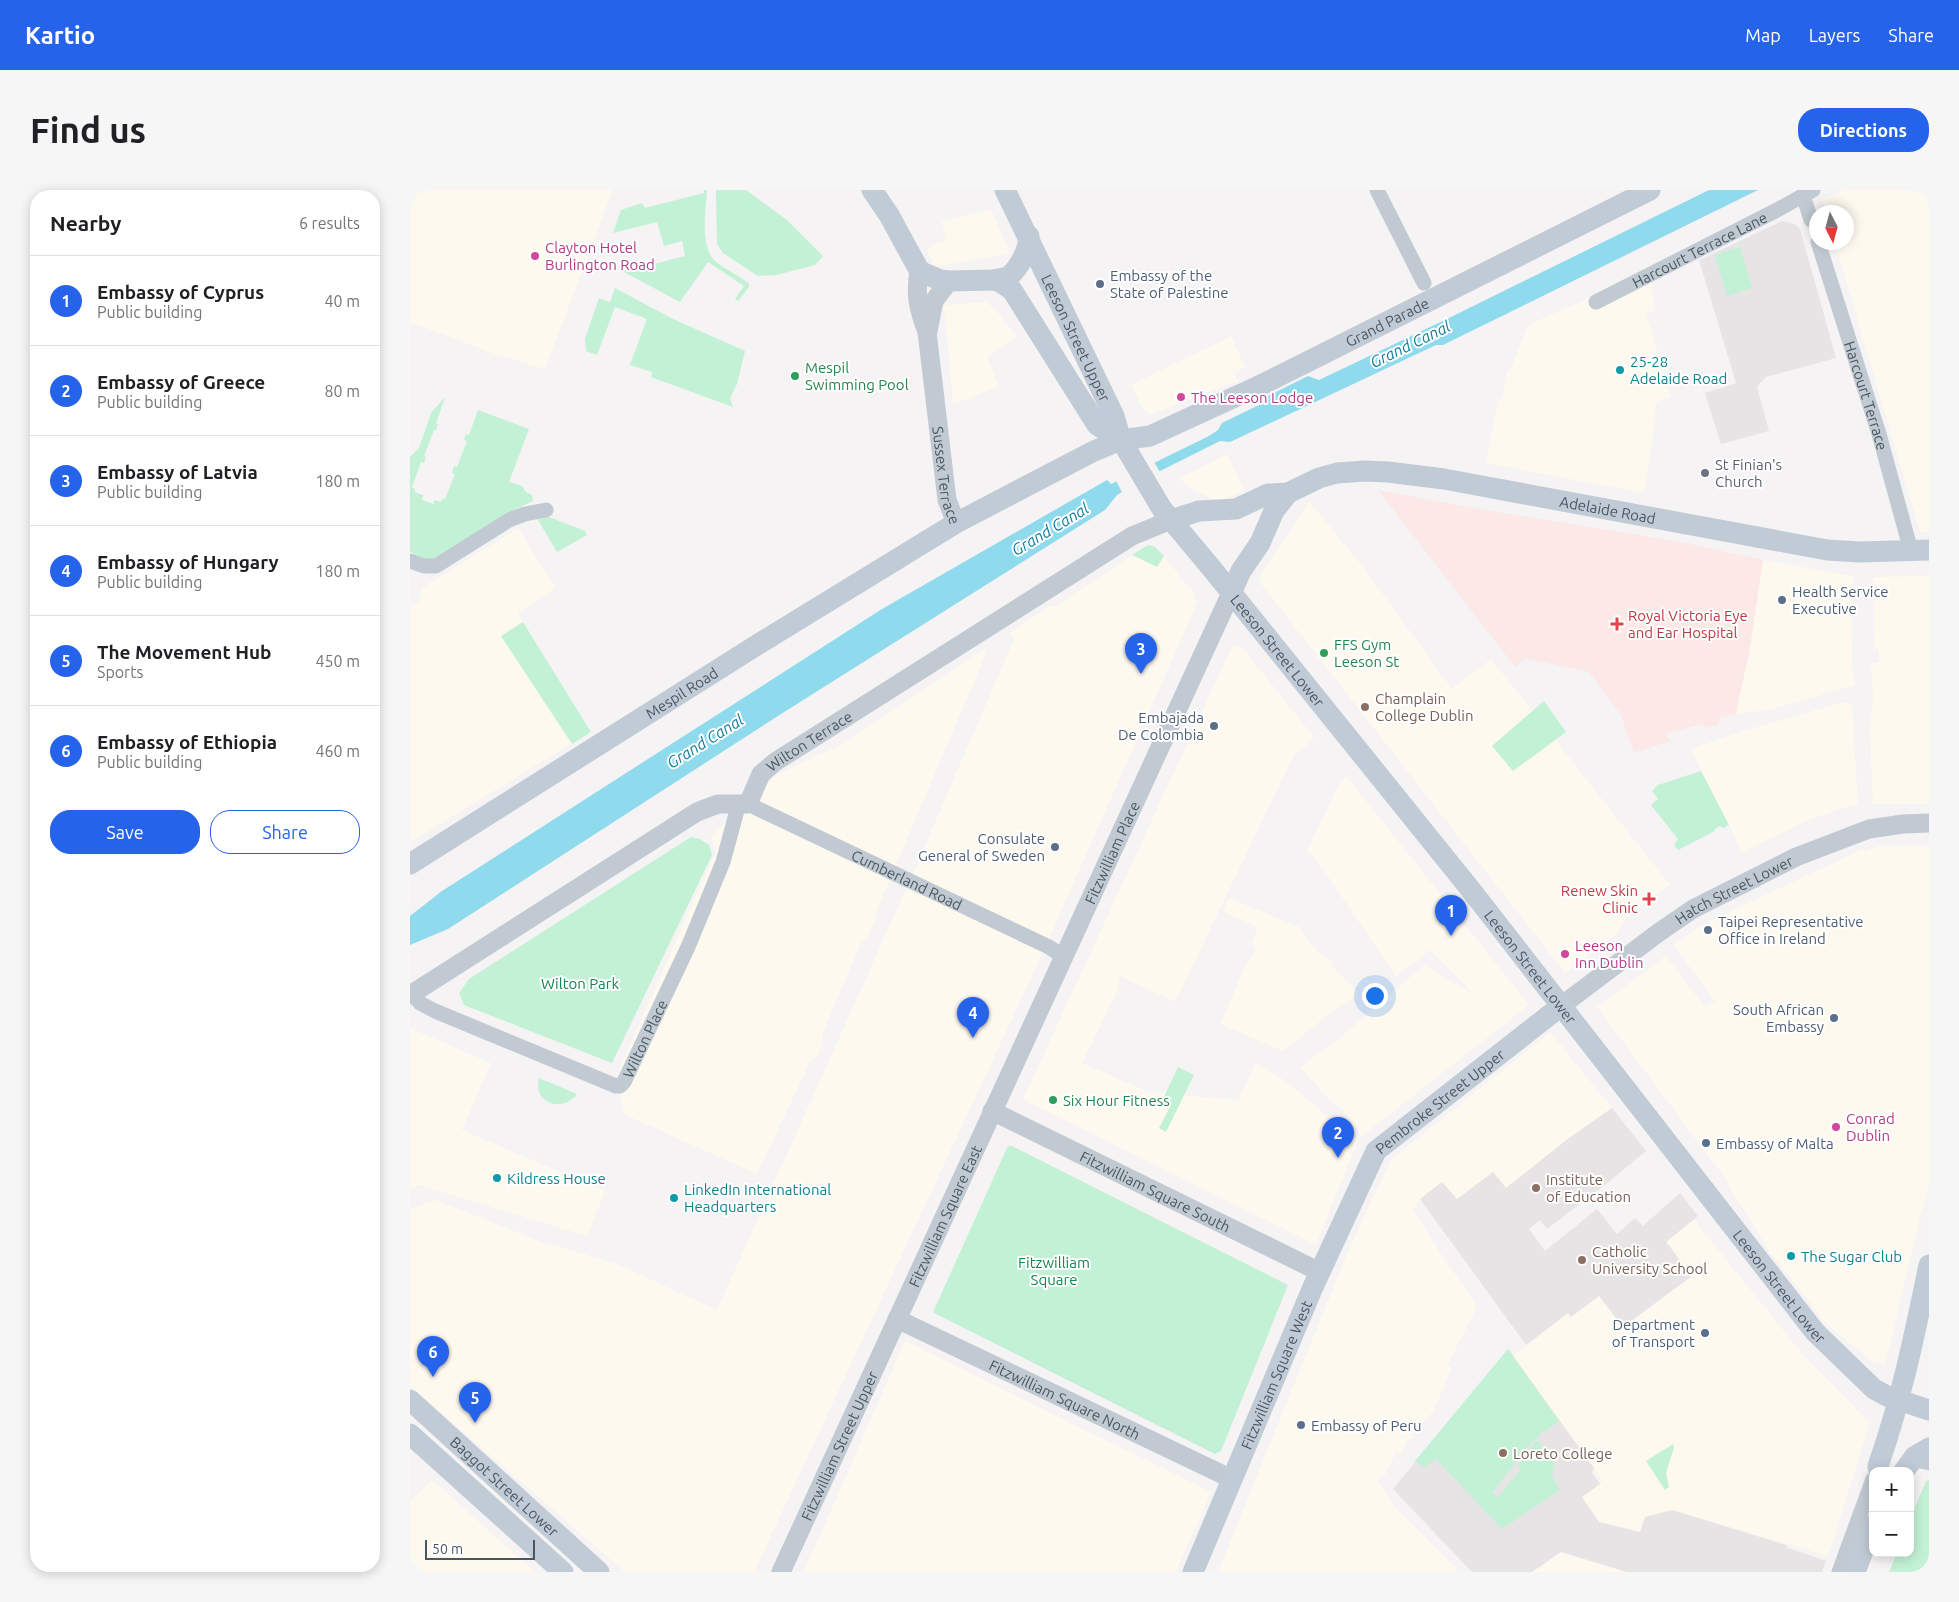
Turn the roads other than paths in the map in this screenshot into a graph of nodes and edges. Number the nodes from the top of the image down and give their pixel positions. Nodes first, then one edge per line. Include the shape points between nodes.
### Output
1 (872, 190) edge
2 (1005, 190) edge
3 (1377, 190) edge
4 (1650, 190) edge
5 (1808, 192) edge
6 (1809, 205) edge
7 (1029, 236) junction
8 (1821, 250) edge
9 (919, 270) junction
10 (993, 280) junction
11 (949, 281) junction
12 (1424, 283) dead end
13 (1596, 302) dead end
14 (928, 332) junction
15 (1126, 450) junction
16 (1288, 493) junction
17 (1162, 508) junction
18 (1236, 509) junction
19 (546, 510) dead end
20 (1270, 522) junction
21 (956, 523) junction
22 (1920, 550) edge
23 (410, 561) edge
24 (1231, 593) junction
25 (744, 804) junction
26 (1929, 822) edge
27 (410, 864) edge
28 (1064, 957) junction
29 (411, 994) edge
30 (1562, 1006) junction
31 (992, 1111) junction
32 (1929, 1265) edge
33 (1320, 1272) junction
34 (897, 1319) junction
35 (410, 1400) edge
36 (1899, 1400) junction
37 (1929, 1410) edge
38 (410, 1434) edge
39 (465, 1450) junction
40 (1879, 1467) edge
41 (450, 1471) junction
42 (1232, 1479) junction
43 (1869, 1493) edge
44 (1869, 1536) edge
45 (596, 1571) edge
46 (563, 1572) edge
47 (780, 1572) edge
48 (1193, 1572) edge
49 (1839, 1572) edge
50 (1855, 1572) edge

1 - 9 main road
2 - 7 main road, Leeson Street Upper
3 - 12 street
4 - 15 main road, Grand Parade via 1261,386
5 - 6 street
5 - 13 street, Harcourt Terrace Lane via 1779,210
7 - 10 main road via 1028,246 1015,271 1009,277
7 - 15 main road, Leeson Street Upper via 1114,416
8 - 22 street, Harcourt Terrace
9 - 11 main road via 932,278
9 - 14 street, Sussex Terrace via 916,289 920,313
10 - 11 main road
10 - 15 main road, Leeson Street Upper via 1012,290 1097,425
11 - 14 street, Sussex Terrace via 934,301
14 - 21 street, Sussex Terrace via 947,500
15 - 17 main road, Leeson Street Lower
15 - 21 main road, Sussex Terrace via 1094,451
16 - 18 main road, Adelaide Road via 1268,494
16 - 20 main road, Adelaide Road via 1280,501
16 - 22 main road, Adelaide Road via 1337,473 1410,474 1827,550
17 - 18 main road, Adelaide Road
17 - 24 main road, Leeson Street Lower
17 - 25 street, Wilton Terrace via 1132,536 774,762 761,774
18 - 20 main road, Adelaide Road
19 - 23 street via 509,520 436,566
20 - 24 main road, Adelaide Road
21 - 27 main road, Mespil Road
24 - 28 street, Fitzwilliam Place
24 - 30 main road, Leeson Street Lower
25 - 28 street, Cumberland Road
25 - 29 street via 718,804 697,812
25 - 29 street, Wilton Place via 688,947 620,1086 435,1012
26 - 30 street, Hatch Street Lower via 1869,829 1796,857 1694,909
28 - 31 street, Fitzwilliam Place
30 - 33 main road, Pembroke Street Upper via 1376,1151
30 - 36 main road, Leeson Street Lower via 1815,1332 1868,1384
31 - 33 street, Fitzwilliam Square South
31 - 34 street, Fitzwilliam Square East
32 - 36 main road
33 - 42 main road, Fitzwilliam Square West
34 - 42 street, Fitzwilliam Square North
34 - 47 street, Fitzwilliam Street Upper
35 - 39 main road, Baggot Street Lower
36 - 37 main road, Leeson Street Lower
36 - 40 main road
38 - 41 main road, Baggot Street Lower
39 - 41 main road
39 - 45 main road, Baggot Street Lower
41 - 46 main road, Baggot Street Lower
42 - 48 main road, Fitzwilliam Square West
43 - 49 street
44 - 50 main road

